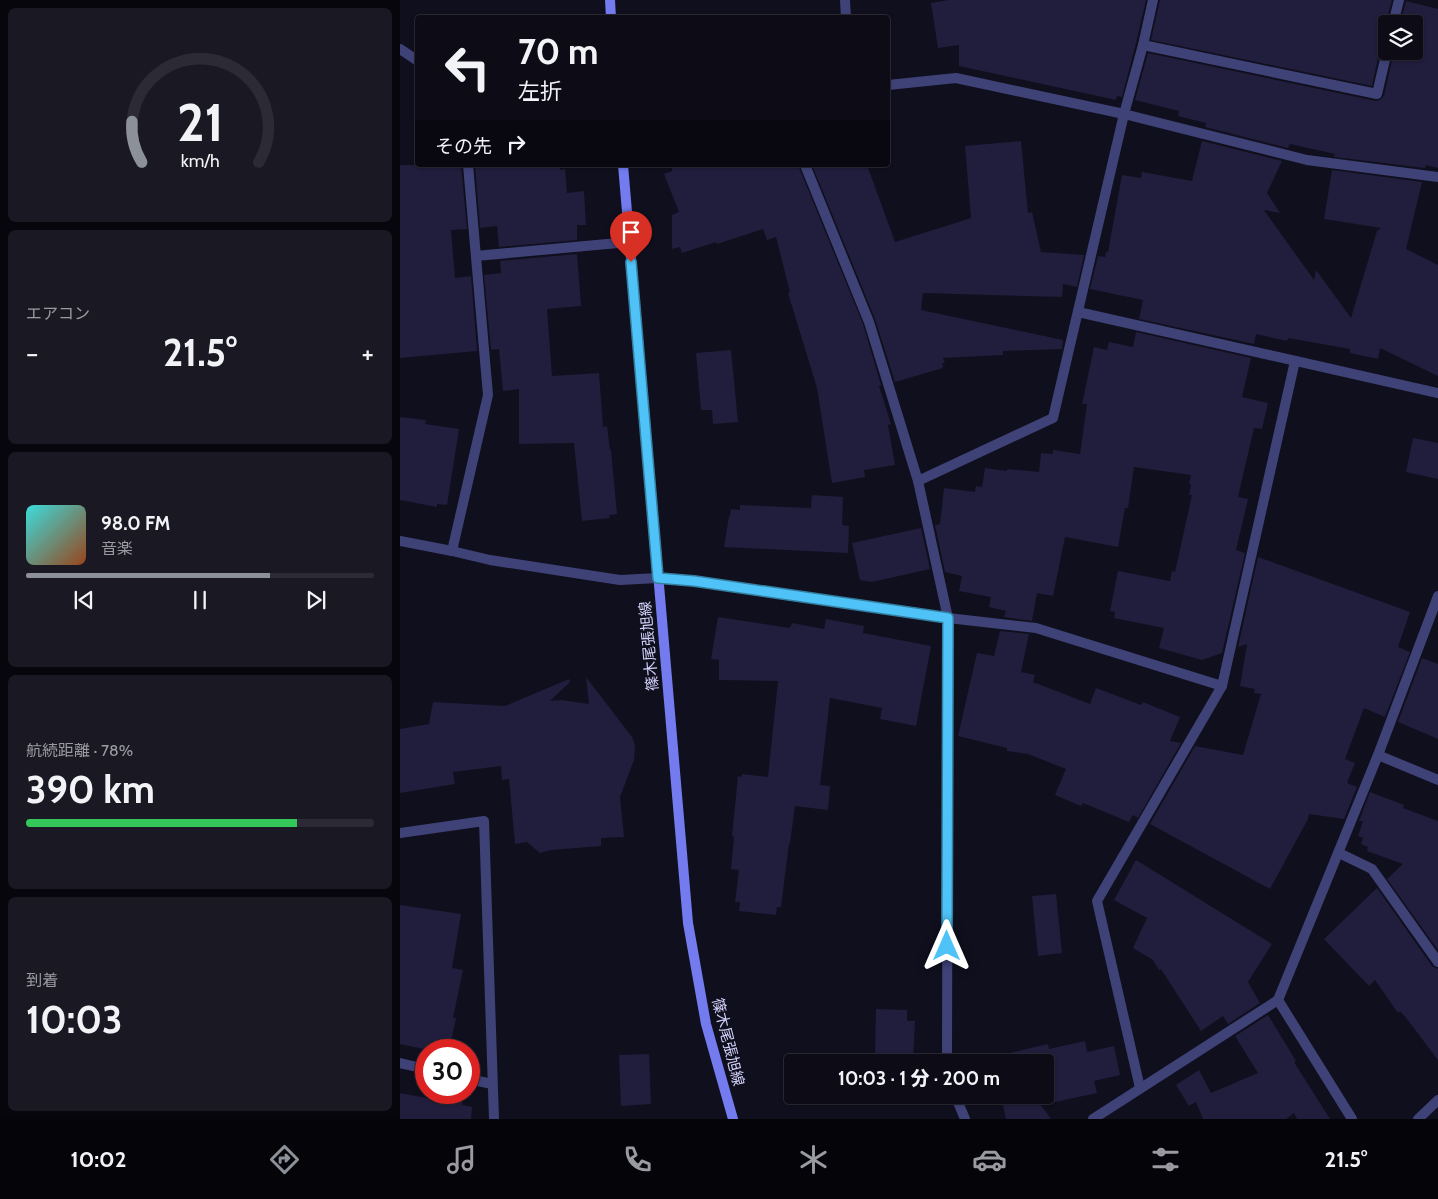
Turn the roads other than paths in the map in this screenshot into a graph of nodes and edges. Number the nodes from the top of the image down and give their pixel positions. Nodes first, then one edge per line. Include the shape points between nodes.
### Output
1 (610, 0) edge
2 (845, 0) edge
3 (1153, 0) edge
4 (1398, 0) edge
5 (611, 15) edge
6 (846, 15) edge
7 (1395, 15) edge
8 (1143, 45) junction
9 (400, 48) edge
10 (415, 58) edge
11 (1385, 60) edge
12 (890, 85) edge
13 (1124, 114) junction
14 (468, 167) edge
15 (623, 167) edge
16 (807, 167) edge
17 (1438, 177) edge
18 (629, 242) junction
19 (476, 256) junction
20 (1078, 312) junction
21 (1295, 362) junction
22 (1438, 393) edge
23 (918, 481) junction
24 (400, 541) edge
25 (452, 551) junction
26 (658, 578) junction
27 (1438, 596) edge
28 (948, 618) junction
29 (1222, 686) junction
30 (1378, 755) junction
31 (1438, 780) edge
32 (400, 833) edge
33 (1339, 853) junction
34 (1438, 962) edge
35 (1278, 1000) junction
36 (947, 1054) edge
37 (400, 1063) edge
38 (415, 1066) edge
39 (480, 1081) edge
40 (492, 1084) junction
41 (1140, 1088) junction
42 (1438, 1100) edge
43 (958, 1104) edge
44 (494, 1119) edge
45 (733, 1119) edge
46 (965, 1119) edge
47 (1093, 1119) edge
48 (1352, 1119) edge
49 (1418, 1119) edge

1 - 5 main road
2 - 6 street
3 - 8 street
4 - 7 street
8 - 11 street via 1377,94
8 - 13 street
9 - 10 street
12 - 13 street via 956,78
13 - 17 street via 1307,160
13 - 20 street
14 - 19 street
15 - 18 main road, 篠木尾張旭線
16 - 23 street via 868,322
18 - 19 street
18 - 26 main road, 篠木尾張旭線
19 - 25 street via 488,396
20 - 21 street
20 - 23 street via 1054,418
21 - 22 street
21 - 29 street
23 - 28 street
24 - 25 street
25 - 26 street via 620,580
26 - 28 street
26 - 45 main road, 篠木尾張旭線 via 688,923 706,1024
27 - 30 street
28 - 29 street via 1036,628
28 - 36 street
29 - 41 street via 1097,901
30 - 31 street
30 - 33 street
32 - 40 street via 484,821
33 - 34 street via 1372,869
33 - 35 street
35 - 41 street
35 - 48 street
37 - 38 street
39 - 40 street
40 - 44 street
41 - 47 street
42 - 49 street
43 - 46 street

